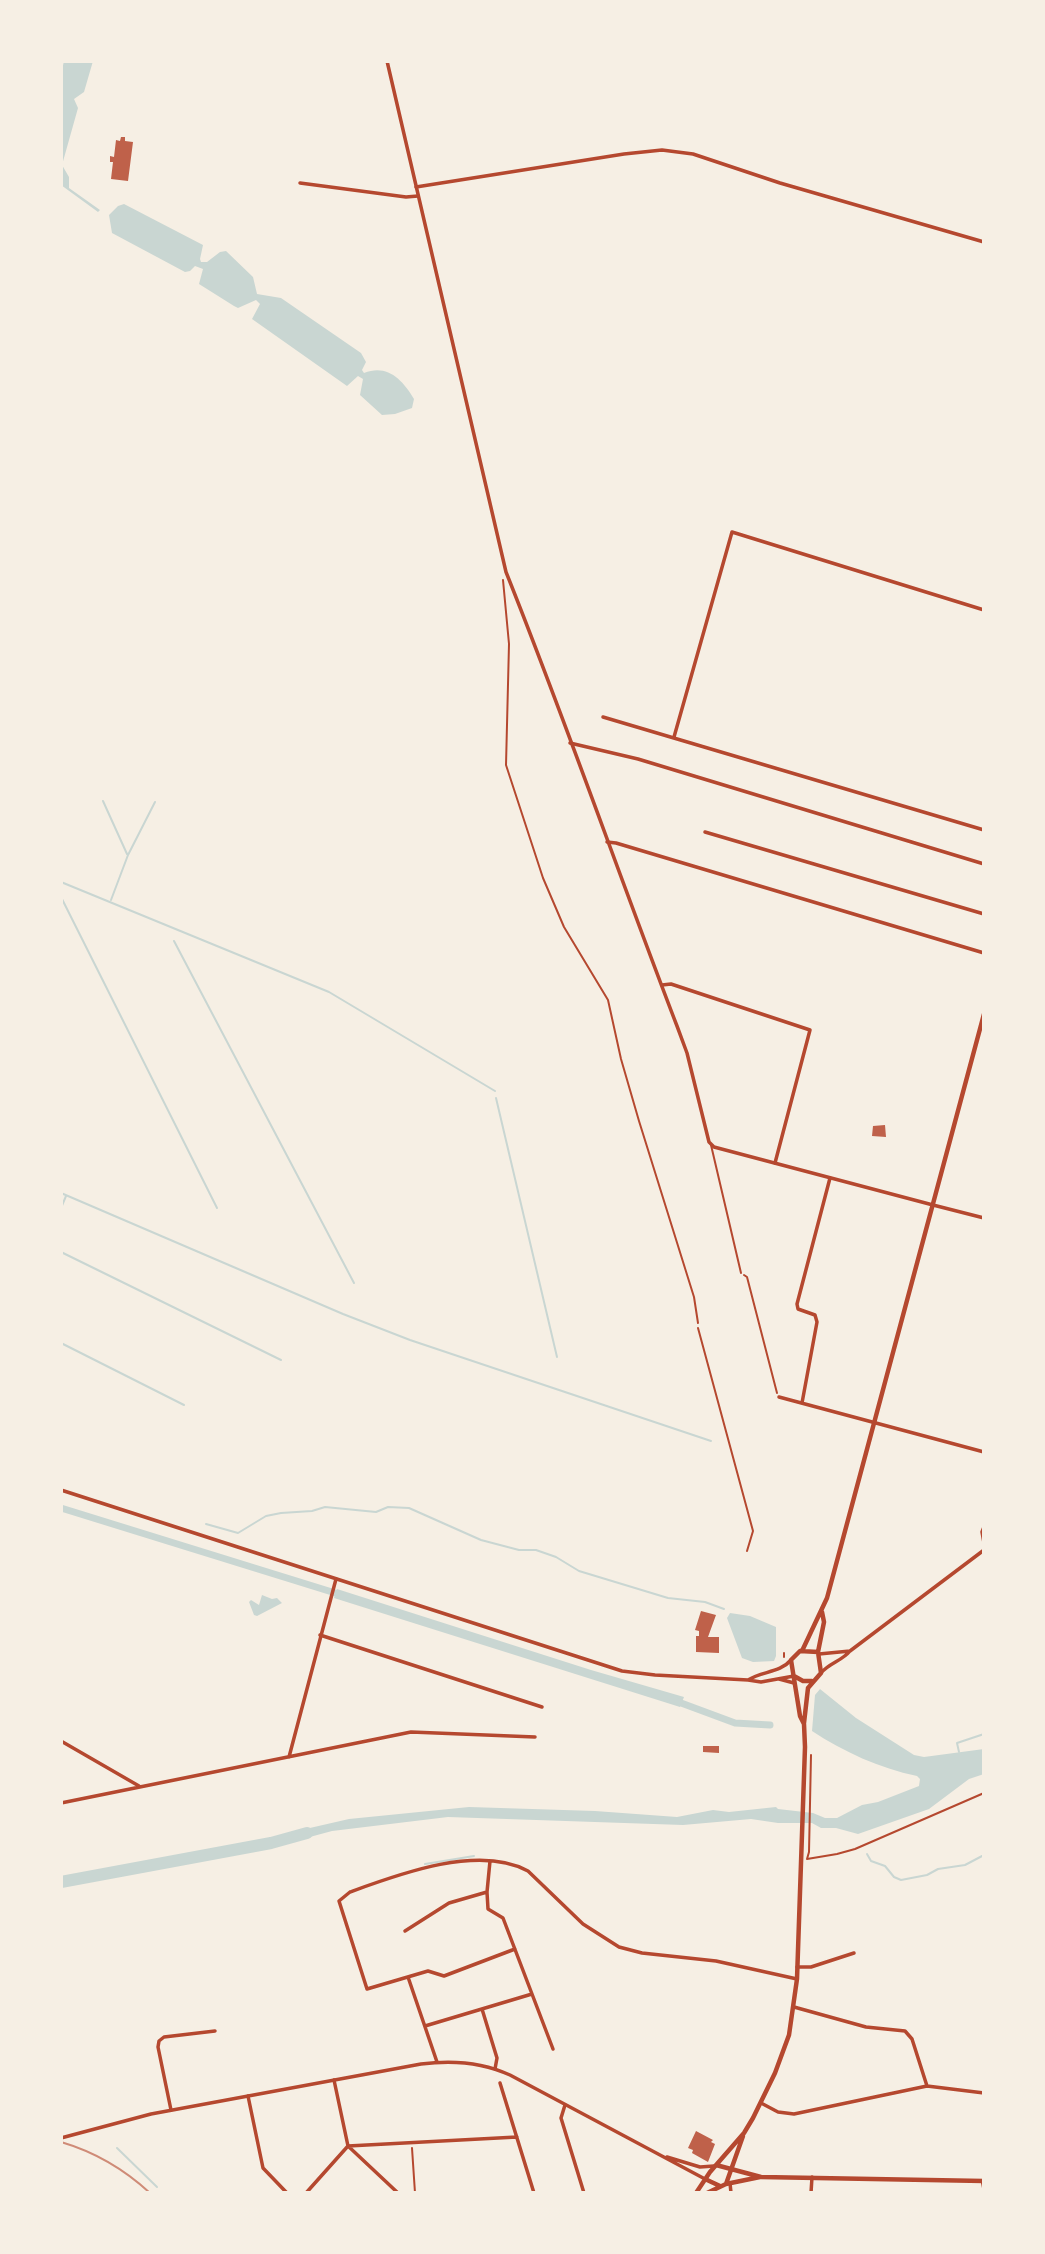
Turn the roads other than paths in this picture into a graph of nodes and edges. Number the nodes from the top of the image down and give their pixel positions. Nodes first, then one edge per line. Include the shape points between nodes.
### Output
1 (387, 61) edge
2 (300, 183) dead end
3 (416, 187) junction
4 (418, 196) junction
5 (984, 242) edge
6 (984, 610) edge
7 (603, 717) dead end
8 (674, 737) junction
9 (570, 743) junction
10 (984, 830) edge
11 (705, 832) dead end
12 (607, 842) junction
13 (984, 864) edge
14 (984, 914) edge
15 (984, 953) edge
16 (662, 985) junction
17 (984, 1014) edge
18 (711, 1144) junction
19 (775, 1163) junction
20 (830, 1178) junction
21 (933, 1205) junction
22 (984, 1218) edge
23 (741, 1273) dead end
24 (698, 1328) road end
25 (779, 1397) road end
26 (802, 1403) junction
27 (874, 1423) junction
28 (984, 1452) edge
29 (61, 1490) edge
30 (984, 1527) edge
31 (984, 1543) edge
32 (984, 1550) edge
33 (747, 1551) dead end
34 (336, 1579) junction
35 (822, 1611) junction
36 (320, 1635) junction
37 (802, 1651) junction
38 (850, 1651) junction
39 (819, 1653) junction
40 (791, 1660) junction
41 (821, 1673) junction
42 (794, 1676) junction
43 (776, 1679) junction
44 (748, 1680) junction
45 (814, 1681) junction
46 (794, 1683) junction
47 (542, 1707) dead end
48 (804, 1724) junction
49 (535, 1737) dead end
50 (61, 1741) edge
51 (289, 1757) junction
52 (141, 1787) junction
53 (61, 1802) edge
54 (490, 1861) junction
55 (487, 1892) junction
56 (405, 1931) dead end
57 (515, 1949) junction
58 (854, 1953) dead end
59 (797, 1967) junction
60 (408, 1977) junction
61 (797, 1979) junction
62 (532, 1994) junction
63 (794, 2007) junction
64 (482, 2009) junction
65 (425, 2026) junction
66 (215, 2031) dead end
67 (553, 2049) dead end
68 (437, 2062) junction
69 (495, 2069) junction
70 (334, 2080) junction
71 (500, 2083) dead end
72 (927, 2086) junction
73 (984, 2093) edge
74 (248, 2096) junction
75 (761, 2102) junction
76 (565, 2105) junction
77 (171, 2110) junction
78 (744, 2133) junction
79 (517, 2137) junction
80 (61, 2138) edge
81 (348, 2146) junction
82 (662, 2156) junction
83 (715, 2165) junction
84 (730, 2170) junction
85 (761, 2177) junction
86 (811, 2178) junction
87 (705, 2179) junction
88 (983, 2181) edge
89 (726, 2184) junction
90 (287, 2193) edge
91 (306, 2193) edge
92 (398, 2193) edge
93 (534, 2193) edge
94 (584, 2193) edge
95 (696, 2193) edge
96 (707, 2193) edge
97 (731, 2193) edge
98 (811, 2193) edge
99 (984, 2193) edge

1 - 3 street
2 - 4 street
3 - 4 street
3 - 5 street via 662,150 693,154
4 - 9 street via 501,555
6 - 8 street via 732,532
7 - 8 street
8 - 10 street
9 - 12 street
9 - 13 street via 638,759
11 - 14 street
12 - 15 street
12 - 16 street
16 - 18 street via 687,1053
16 - 19 street via 671,984 810,1030
17 - 21 main road
18 - 19 street
18 - 23 lane
19 - 20 street
20 - 21 street
20 - 26 street via 797,1306 815,1315 817,1322
21 - 22 street
21 - 27 main road
24 - 33 lane via 753,1531
25 - 26 street
26 - 27 street
27 - 28 street
27 - 35 main road
29 - 34 street
30 - 31 street
32 - 38 street
34 - 36 street
34 - 44 street via 622,1671
35 - 37 main road
35 - 39 main road
36 - 47 street
36 - 51 street
37 - 39 main road
37 - 40 main road
38 - 39 street
38 - 41 street
39 - 41 main road
40 - 42 main road
40 - 44 street via 781,1669
41 - 45 main road
42 - 43 street
42 - 45 main road
42 - 46 main road
43 - 44 street
43 - 46 street
45 - 48 main road via 808,1690
46 - 48 main road
48 - 59 main road
49 - 51 street via 411,1732
50 - 52 street
51 - 52 street
52 - 53 street
54 - 55 street
54 - 60 street via 436,1866 341,1897 367,1989
54 - 61 street via 528,1871 583,1924 619,1947
55 - 56 street via 449,1903
55 - 57 street via 488,1909 502,1916
57 - 60 street via 444,1976 428,1971
57 - 62 street
58 - 59 street
59 - 61 main road
60 - 65 street
61 - 63 main road
62 - 64 street
62 - 67 street
63 - 72 street via 866,2027 905,2031 912,2039
63 - 75 main road via 783,2055
64 - 65 street
64 - 69 street via 496,2056
65 - 68 street
66 - 77 street via 159,2041
68 - 69 street
68 - 70 street
69 - 76 street
70 - 74 street
70 - 81 street
71 - 79 street
72 - 73 street
72 - 75 street via 794,2114 778,2112
74 - 77 street
74 - 90 street via 263,2168
75 - 78 main road
76 - 82 street
76 - 94 street via 561,2119
77 - 80 street
78 - 83 main road
78 - 84 main road
79 - 81 street
79 - 93 street
81 - 91 street
81 - 92 street
82 - 83 street via 702,2167
82 - 87 street
83 - 84 main road
83 - 87 main road
84 - 85 main road
84 - 89 main road
85 - 86 main road
85 - 89 main road
86 - 88 main road
86 - 98 street
87 - 89 main road
87 - 95 main road
88 - 99 lane
89 - 96 main road
89 - 97 street

